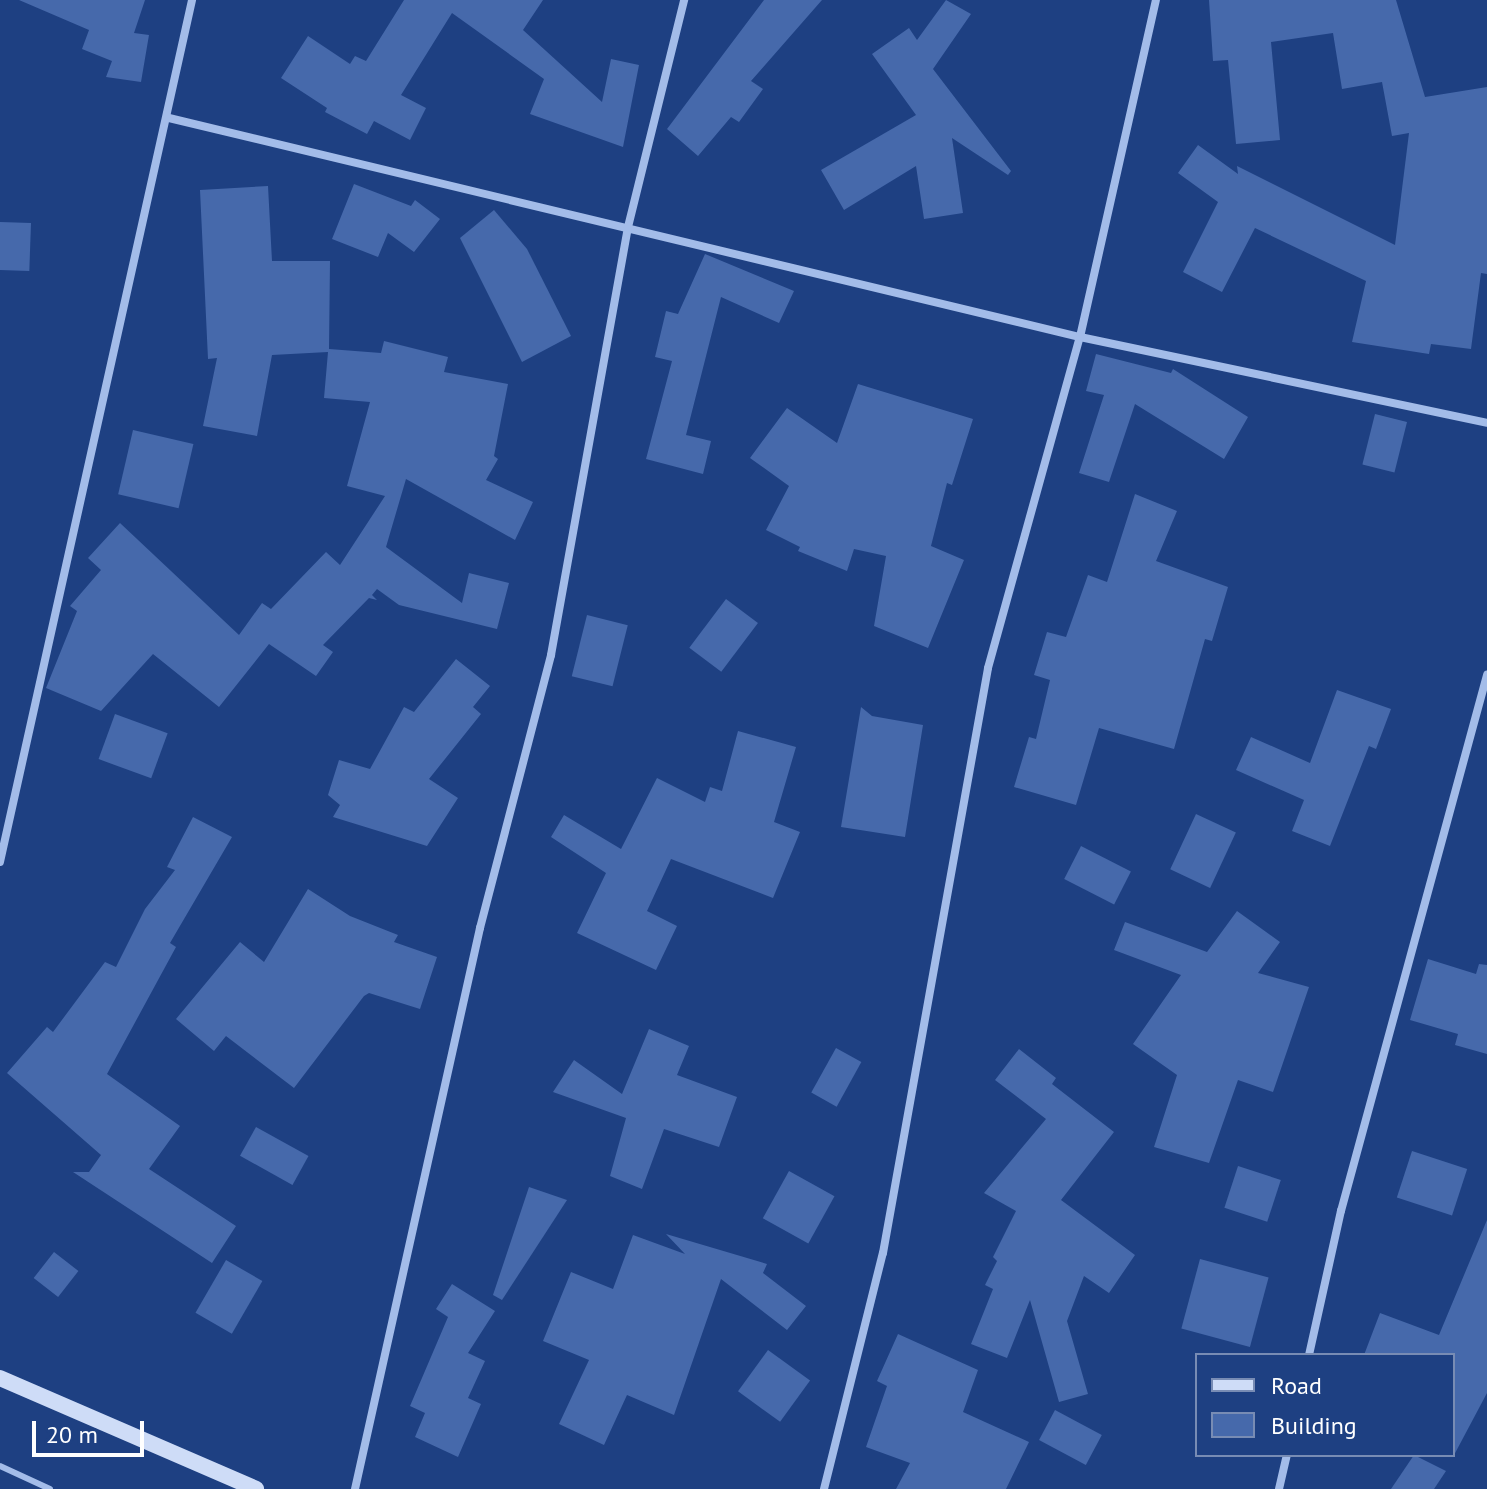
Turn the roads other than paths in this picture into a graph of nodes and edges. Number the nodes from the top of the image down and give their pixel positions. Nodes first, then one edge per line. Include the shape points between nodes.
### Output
1 (192, 0) edge
2 (684, 0) edge
3 (1156, 0) edge
4 (169, 118) junction
5 (628, 227) junction
6 (1080, 337) junction
7 (1487, 423) edge
8 (1487, 675) edge
9 (0, 862) edge
10 (1309, 1353) edge
11 (0, 1378) edge
12 (1287, 1457) edge
13 (0, 1466) edge
14 (50, 1489) edge
15 (256, 1489) edge
16 (355, 1489) edge
17 (824, 1489) edge
18 (1279, 1489) edge

1 - 4 street
2 - 5 street
3 - 6 street
4 - 5 street
4 - 9 street
5 - 6 street
5 - 16 street via 551,655 480,928
6 - 7 street
6 - 17 street via 988,668 883,1253
8 - 10 street via 1341,1211
11 - 15 main road
12 - 18 street
13 - 14 lane

